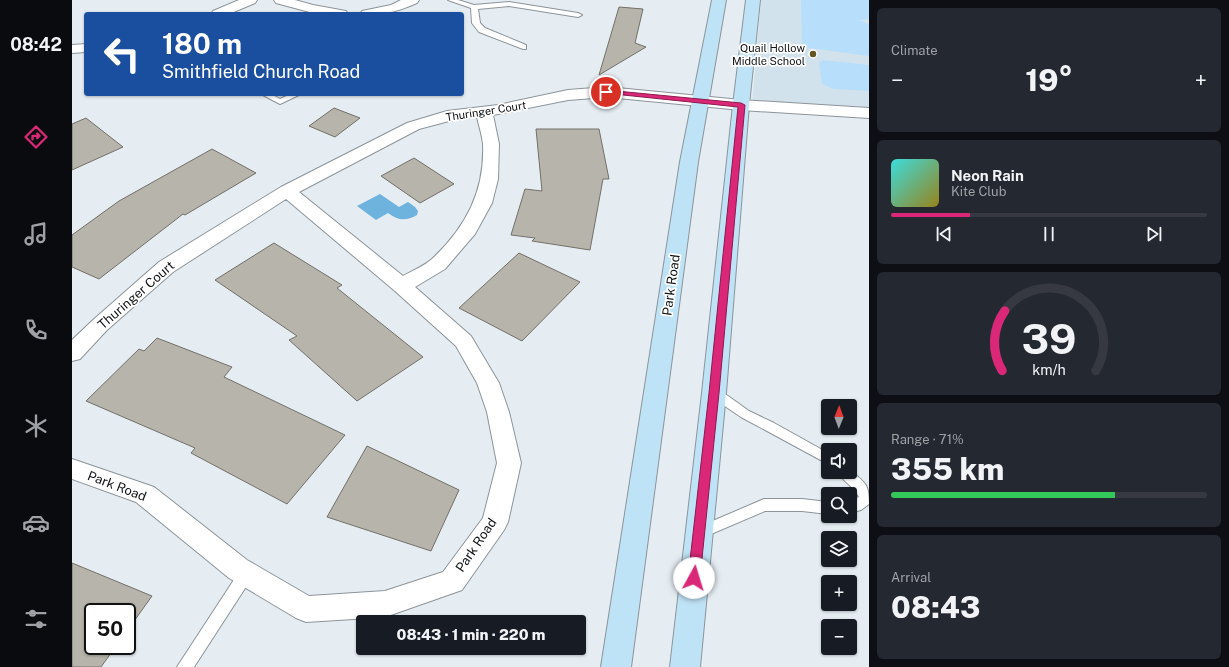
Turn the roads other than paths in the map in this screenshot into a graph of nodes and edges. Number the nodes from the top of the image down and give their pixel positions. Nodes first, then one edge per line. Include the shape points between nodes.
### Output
1 (250, 0) edge
2 (281, 0) edge
3 (412, 0) edge
4 (451, 0) edge
5 (719, 0) edge
6 (753, 0) edge
7 (474, 6) junction
8 (223, 12) edge
9 (329, 12) edge
10 (377, 12) edge
11 (578, 15) dead end
12 (524, 47) dead end
13 (84, 48) edge
14 (72, 49) edge
15 (269, 96) edge
16 (294, 96) edge
17 (701, 101) junction
18 (741, 105) junction
19 (484, 112) junction
20 (869, 113) edge
21 (287, 191) junction
22 (402, 286) junction
23 (72, 353) edge
24 (714, 393) junction
25 (821, 455) edge
26 (72, 469) edge
27 (852, 479) edge
28 (867, 499) edge
29 (857, 505) edge
30 (821, 507) edge
31 (699, 533) junction
32 (246, 574) junction
33 (185, 667) edge
34 (616, 667) edge
35 (685, 667) edge

1 - 8 street
2 - 9 street
3 - 10 street via 395,8
4 - 7 lane
5 - 17 main road, Park Road
6 - 18 main road
7 - 11 lane via 509,4
7 - 12 lane via 476,24 482,30
13 - 14 street
15 - 16 lane via 280,102
17 - 18 street, Thuringer Court
17 - 19 street, Thuringer Court via 620,92 594,92
17 - 34 main road, Park Road via 688,170
18 - 20 street, Thuringer Court
18 - 24 main road
19 - 21 street, Thuringer Court via 447,116 413,126
19 - 22 street via 491,144 489,179 482,203 468,230 438,264
21 - 22 street
21 - 23 street, Thuringer Court via 166,267
22 - 32 street, Park Road via 464,341 488,382 498,412 509,463 495,522 452,581 385,604 306,609
24 - 25 lane via 745,414
24 - 31 main road
26 - 32 street, Park Road via 145,494
27 - 28 lane via 861,487
28 - 29 lane
30 - 31 lane via 764,505
31 - 35 main road
32 - 33 lane

